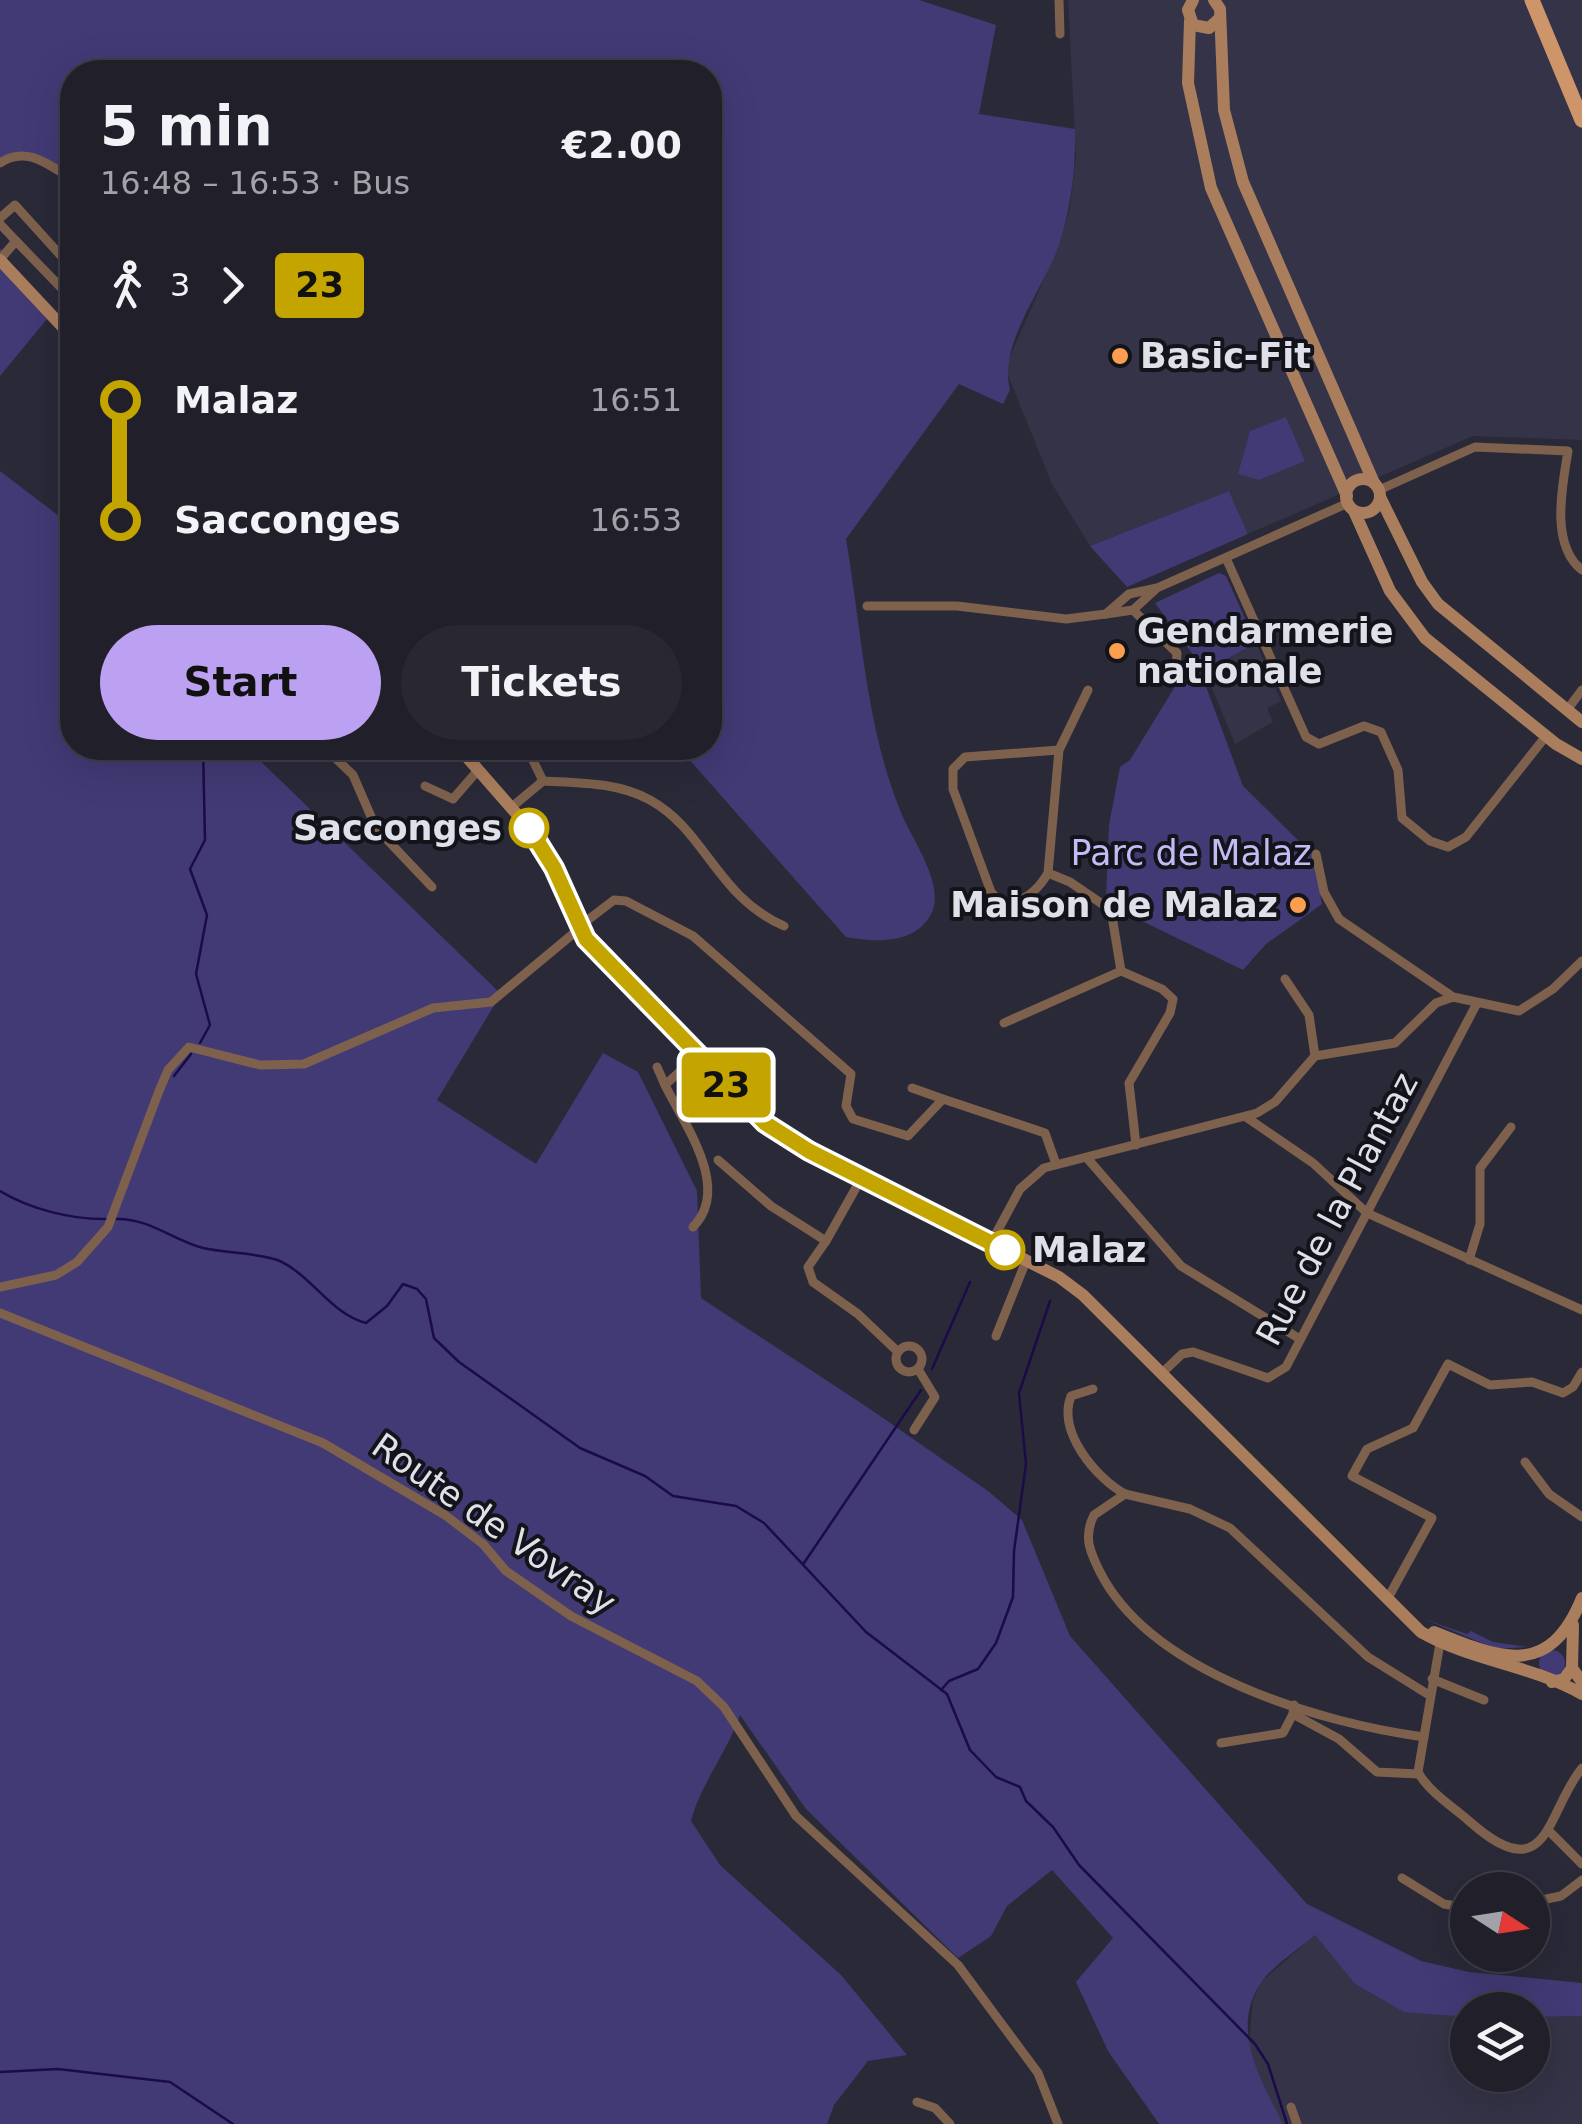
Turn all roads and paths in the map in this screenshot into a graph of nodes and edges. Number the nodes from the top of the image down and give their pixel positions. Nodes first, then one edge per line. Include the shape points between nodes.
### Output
1 (1058, 0) edge
2 (1532, 0) edge
3 (1543, 0) edge
4 (1190, 1) edge
5 (1217, 1) edge
6 (1219, 19) junction
7 (1190, 21) junction
8 (1060, 34) dead end
9 (1582, 94) edge
10 (1582, 120) edge
11 (0, 163) edge
12 (60, 172) edge
13 (0, 221) edge
14 (16, 241) junction
15 (60, 255) edge
16 (1, 258) edge
17 (60, 287) edge
18 (60, 324) edge
19 (1568, 452) junction
20 (1582, 452) edge
21 (1378, 490) junction
22 (1350, 503) junction
23 (1226, 558) junction
24 (1582, 570) edge
25 (1157, 588) junction
26 (867, 606) dead end
27 (1133, 610) junction
28 (1106, 614) junction
29 (1176, 669) dead end
30 (1088, 690) dead end
31 (1582, 690) edge
32 (1567, 710) junction
33 (1582, 722) edge
34 (1546, 736) junction
35 (1059, 750) junction
36 (1582, 759) edge
37 (338, 760) edge
38 (470, 760) edge
39 (532, 760) edge
40 (479, 769) junction
41 (543, 780) junction
42 (425, 786) dead end
43 (513, 806) junction
44 (1316, 854) dead end
45 (1048, 873) junction
46 (432, 886) dead end
47 (784, 926) dead end
48 (580, 927) junction
49 (1582, 960) edge
50 (1121, 971) junction
51 (1285, 978) dead end
52 (1453, 997) junction
53 (1476, 1005) junction
54 (1004, 1023) dead end
55 (697, 1056) junction
56 (1315, 1056) junction
57 (656, 1067) dead end
58 (665, 1085) junction
59 (912, 1088) dead end
60 (943, 1099) junction
61 (1246, 1116) junction
62 (1511, 1127) dead end
63 (1136, 1145) junction
64 (1087, 1158) junction
65 (718, 1160) dead end
66 (1056, 1164) junction
67 (862, 1178) junction
68 (1366, 1214) junction
69 (692, 1227) dead end
70 (826, 1242) junction
71 (991, 1243) junction
72 (1469, 1260) junction
73 (1026, 1261) junction
74 (0, 1287) edge
75 (1582, 1310) edge
76 (0, 1313) edge
77 (996, 1336) dead end
78 (1300, 1339) junction
79 (897, 1351) junction
80 (918, 1369) junction
81 (1582, 1372) edge
82 (1161, 1374) junction
83 (1094, 1389) dead end
84 (914, 1430) dead end
85 (1525, 1462) dead end
86 (1126, 1494) junction
87 (1582, 1517) edge
88 (1383, 1595) junction
89 (1582, 1598) edge
90 (1574, 1618) junction
91 (1444, 1638) junction
92 (1554, 1645) junction
93 (1539, 1652) junction
94 (1571, 1662) junction
95 (1432, 1679) junction
96 (1546, 1680) junction
97 (1582, 1682) edge
98 (1582, 1694) edge
99 (1429, 1696) junction
100 (1484, 1700) dead end
101 (1294, 1710) junction
102 (1424, 1737) junction
103 (1220, 1744) dead end
104 (1582, 1768) edge
105 (1418, 1774) junction
106 (1548, 1830) junction
107 (1582, 1864) edge
108 (1402, 1878) dead end
109 (1582, 1880) edge
110 (1550, 1898) edge
111 (1450, 1905) edge
112 (917, 2102) dead end
113 (1291, 2107) dead end
114 (950, 2124) edge
115 (1058, 2124) edge
116 (1297, 2124) edge

1 - 8 street
2 - 10 main road
3 - 9 main road
4 - 7 street
5 - 6 street
6 - 7 street via 1202,28
6 - 21 street via 1224,110 1243,182
7 - 22 street via 1188,83 1212,188
11 - 12 street via 22,154
13 - 14 street
13 - 15 street via 15,206
14 - 16 street
14 - 17 street
16 - 18 street
19 - 20 street
19 - 21 street via 1474,447
19 - 24 street via 1562,540
21 - 22 street via 1370,511
21 - 22 street via 1357,480
21 - 32 street via 1438,604
22 - 23 street
22 - 34 street via 1406,616
23 - 25 street
23 - 34 street via 1306,737 1319,744 1364,726 1381,732 1398,770 1402,818 1430,842 1448,847 1466,836
25 - 27 street
25 - 28 street via 1129,594
26 - 28 street via 957,606 1080,619
27 - 28 street
27 - 29 street via 1177,653
30 - 35 street
31 - 32 street
32 - 33 street
34 - 36 street
35 - 45 street
35 - 45 street via 965,757 953,770 953,789 990,892 1001,903 1016,903 1039,889
37 - 46 street via 353,775 376,828
38 - 40 street
39 - 41 street
40 - 42 street via 453,799
40 - 43 street
41 - 43 street
41 - 47 street via 616,788 650,800 682,825 737,896
43 - 48 street via 554,868
44 - 52 street via 1334,914
45 - 50 street via 1111,910
48 - 55 street
48 - 60 street via 614,900 626,900 693,936 852,1074 846,1106 853,1119 908,1136
48 - 74 street via 490,1002 433,1008 304,1064 260,1065 189,1047 168,1070 108,1228 56,1276
49 - 53 street via 1553,990 1518,1011
50 - 54 street
50 - 63 street via 1172,1000 1129,1082
51 - 56 street via 1309,1015
52 - 53 street
52 - 56 street via 1436,1004 1395,1043
53 - 68 street, Rue de la Plantaz
55 - 58 street
55 - 67 street via 765,1123
56 - 61 street via 1275,1102
57 - 58 street
58 - 69 street via 707,1179 704,1213
59 - 60 street
60 - 66 street via 1045,1133
61 - 63 street
61 - 68 street via 1313,1163
62 - 72 street via 1480,1168 1480,1224
63 - 64 street
64 - 66 street
64 - 78 street via 1182,1266
65 - 70 street via 770,1206
66 - 71 street via 1028,1179
67 - 70 street
67 - 71 street
68 - 72 street
68 - 78 street, Rue de la Plantaz
70 - 79 street via 808,1267 813,1282
71 - 73 street
72 - 75 street
73 - 77 street
73 - 82 street via 1084,1295
76 - 115 street, Route de Vovray via 323,1442 445,1515 514,1578 572,1616 697,1681 724,1707 796,1816 958,1966 1038,2072
78 - 82 street, Rue de la Plantaz via 1276,1376 1193,1352
79 - 80 street via 900,1369
79 - 80 street via 915,1347 922,1357
80 - 84 street via 935,1397
81 - 88 street via 1563,1392 1532,1382 1490,1386 1448,1364 1412,1428 1367,1449 1352,1476 1432,1518
82 - 88 street
83 - 86 street via 1072,1396 1073,1434 1095,1470
85 - 87 street via 1548,1494
86 - 99 street via 1190,1508 1230,1528 1368,1657
86 - 101 street via 1094,1515 1087,1541 1126,1610 1180,1655
88 - 91 street via 1405,1620
89 - 90 street
90 - 92 street
90 - 94 street
91 - 93 street via 1503,1656
91 - 95 street
91 - 96 street
92 - 93 street
92 - 94 street
93 - 96 street via 1535,1665
94 - 96 street via 1564,1679
94 - 97 street
95 - 99 street
95 - 100 street
96 - 98 street
99 - 102 street
101 - 102 street
101 - 103 street via 1284,1733
101 - 105 street via 1377,1772
102 - 105 street
104 - 106 street
105 - 106 street via 1483,1834 1510,1848 1525,1850
106 - 107 street
108 - 111 street
109 - 110 street
112 - 114 street
113 - 116 street

